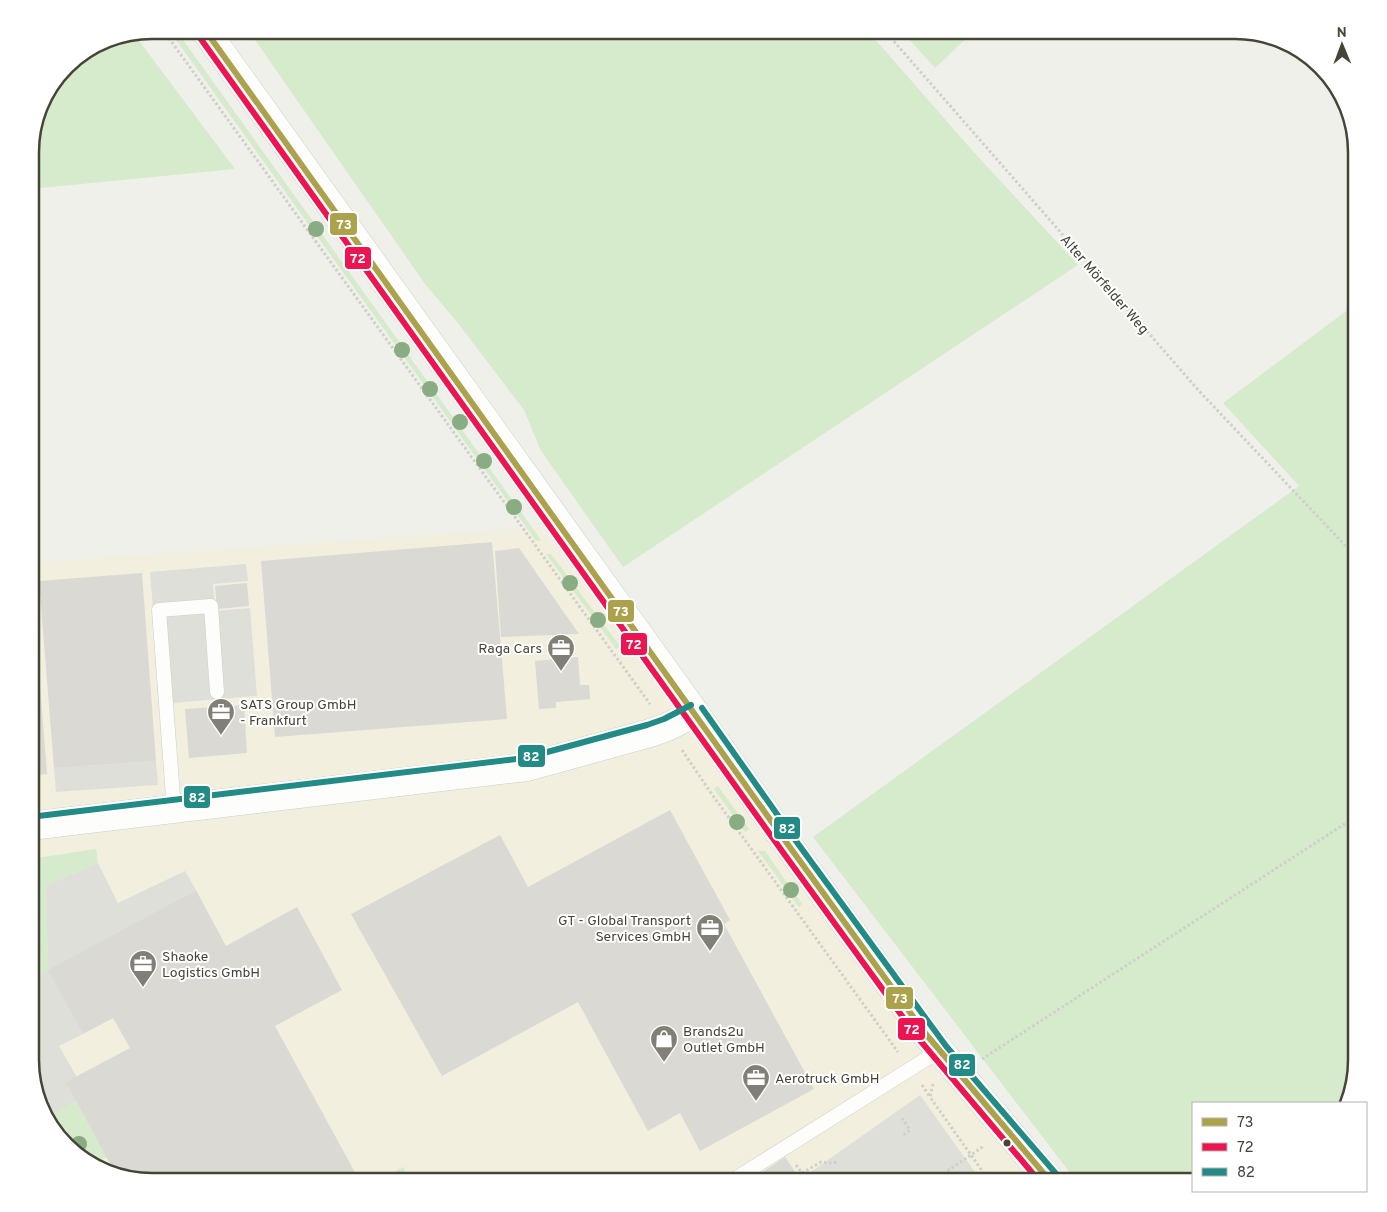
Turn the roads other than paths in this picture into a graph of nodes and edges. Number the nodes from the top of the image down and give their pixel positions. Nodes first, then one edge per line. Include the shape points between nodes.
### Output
1 (211, 39) edge
2 (217, 692) dead end
3 (695, 712) junction
4 (174, 810) junction
5 (39, 825) edge
6 (939, 1051) junction
7 (744, 1173) edge
8 (1042, 1173) edge

1 - 3 street
2 - 4 lane via 211,606 159,610
3 - 4 street via 650,734 527,767
3 - 6 street
4 - 5 street
6 - 7 lane
6 - 8 street

